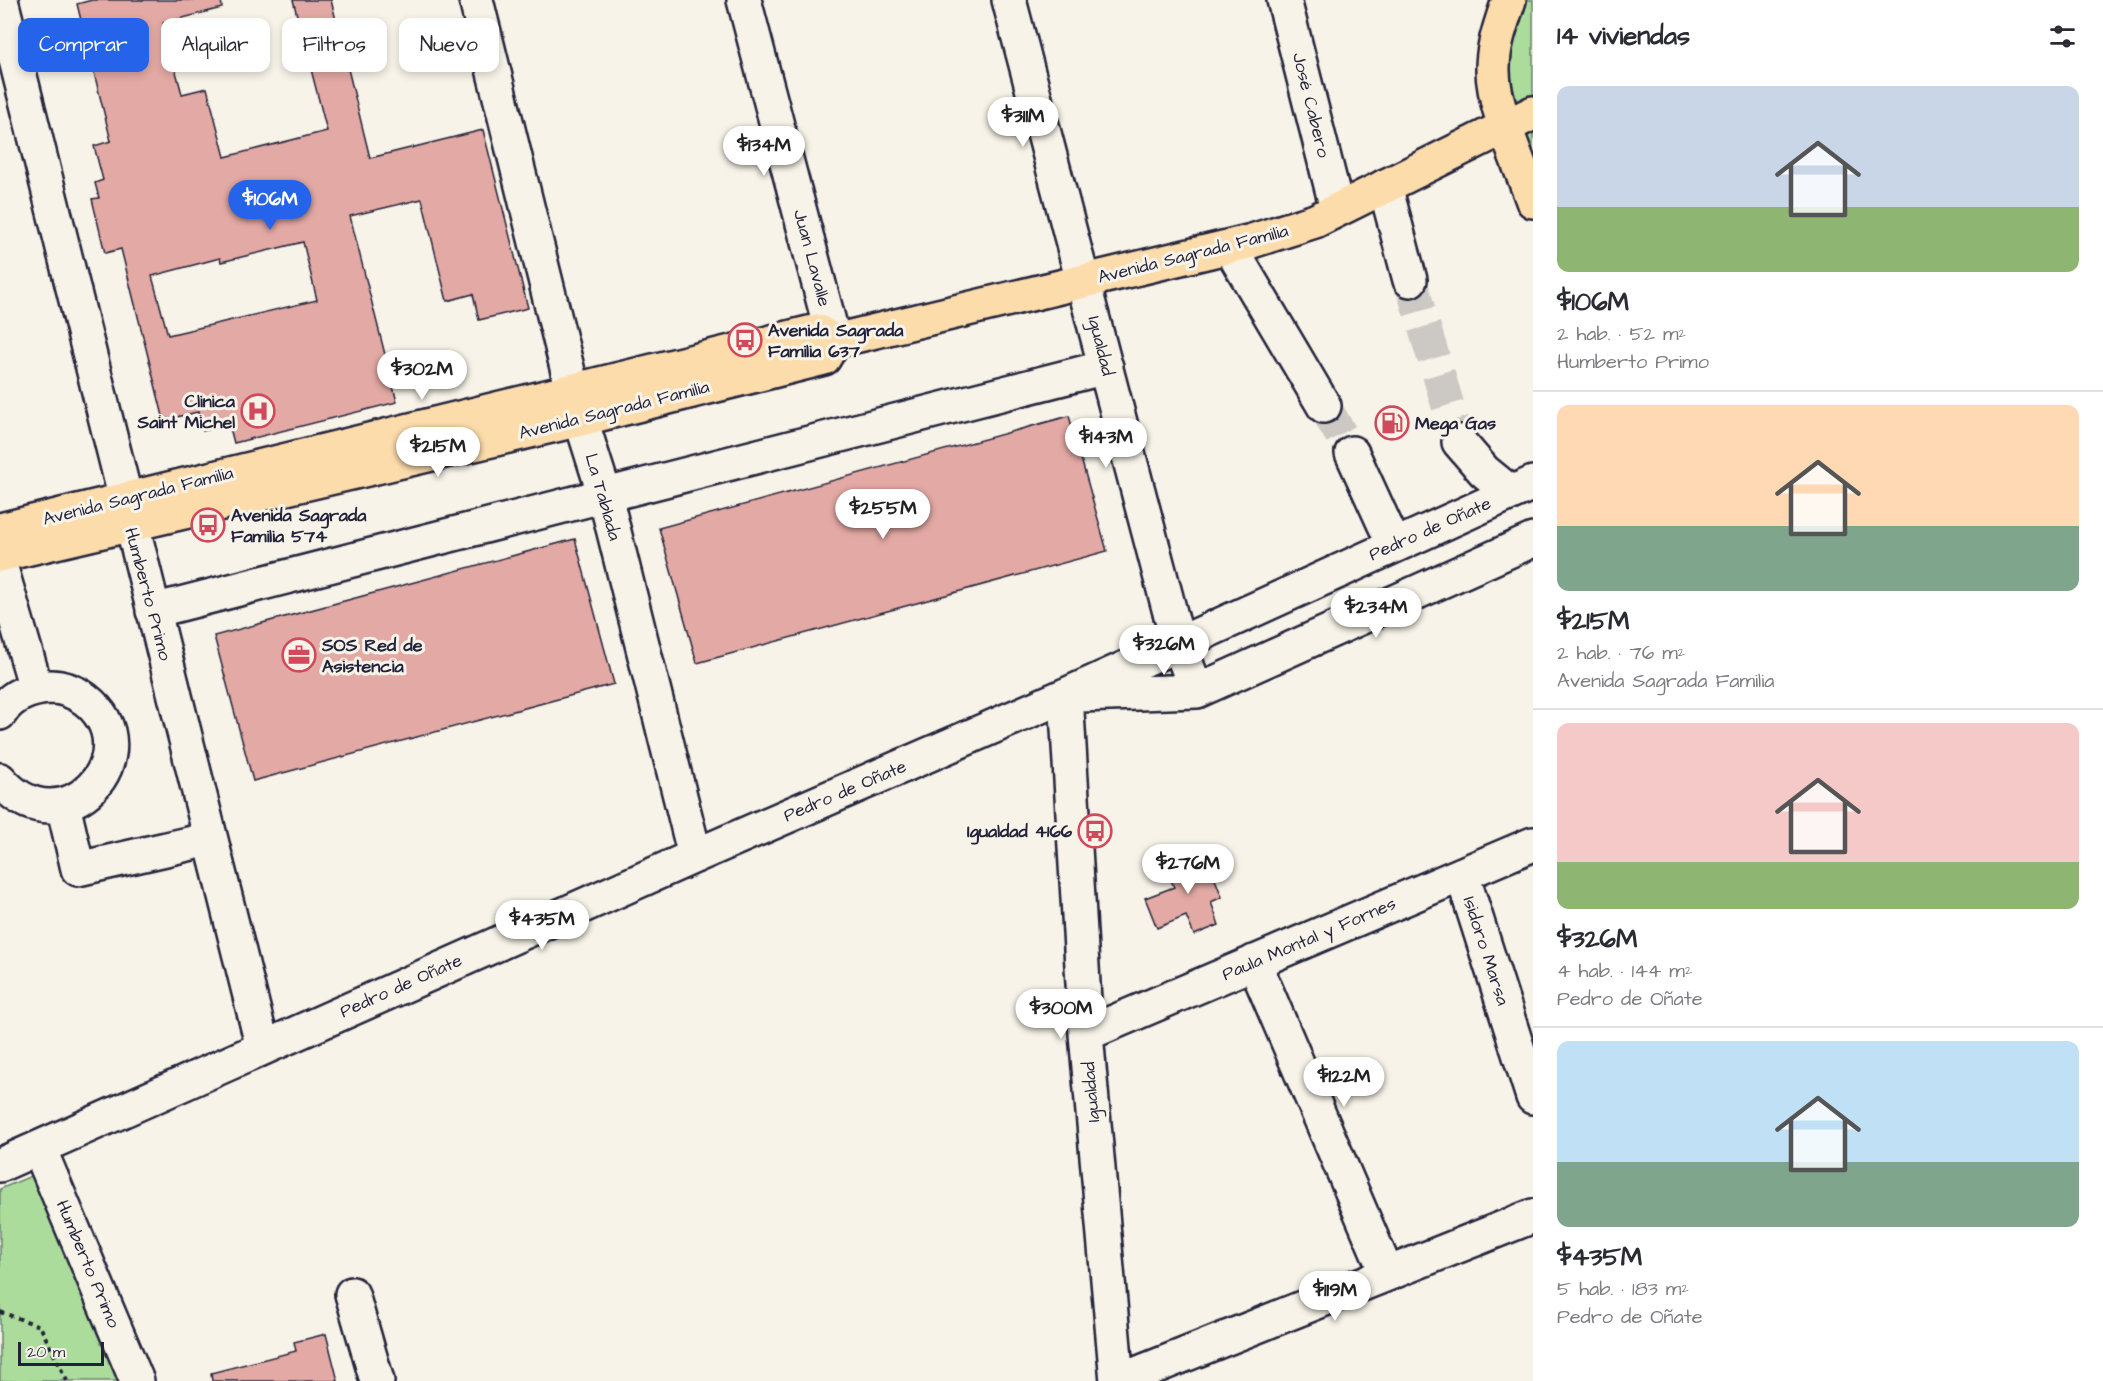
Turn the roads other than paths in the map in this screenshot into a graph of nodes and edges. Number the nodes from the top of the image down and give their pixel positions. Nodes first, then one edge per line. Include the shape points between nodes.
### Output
1 (1, 0) edge
2 (476, 0) edge
3 (744, 0) edge
4 (1010, 0) edge
5 (1284, 0) edge
6 (1509, 0) edge
7 (1520, 119) edge
8 (1385, 186) junction
9 (1533, 201) edge
10 (1337, 209) junction
11 (1230, 247) junction
12 (1410, 280) tunnel mouth
13 (1085, 282) junction
14 (834, 342) junction
15 (1106, 367) junction
16 (576, 405) junction
17 (1324, 406) tunnel mouth
18 (1459, 442) tunnel mouth
19 (1352, 453) tunnel mouth
20 (1522, 488) edge
21 (605, 496) junction
22 (127, 512) junction
23 (0, 530) edge
24 (1533, 540) edge
25 (1394, 545) junction
26 (0, 555) edge
27 (0, 566) edge
28 (153, 611) junction
29 (1178, 643) junction
30 (36, 688) junction
31 (1197, 691) junction
32 (1066, 695) junction
33 (0, 713) edge
34 (0, 780) edge
35 (63, 805) junction
36 (210, 839) junction
37 (1533, 844) edge
38 (695, 856) junction
39 (1462, 874) junction
40 (1254, 962) junction
41 (1086, 1034) junction
42 (262, 1048) junction
43 (1533, 1097) edge
44 (39, 1148) junction
45 (0, 1165) edge
46 (1533, 1216) edge
47 (1387, 1274) junction
48 (352, 1294) dead end
49 (137, 1381) edge
50 (377, 1381) edge
51 (1118, 1381) edge

1 - 22 street, Humberto Primo
2 - 16 street, La Tablada
3 - 14 street, Juan Lavalle
4 - 13 street, Igualdad
5 - 10 street, José Cabero
6 - 7 main road via 1495,42 1493,69 1496,92
7 - 8 main road, Avenida Sagrada Familia
7 - 9 main road
8 - 10 main road, Avenida Sagrada Familia
8 - 12 street
10 - 11 main road, Avenida Sagrada Familia via 1289,231
11 - 13 main road, Avenida Sagrada Familia
11 - 17 street
13 - 14 main road, Avenida Sagrada Familia
13 - 15 street, Igualdad
14 - 16 main road, Avenida Sagrada Familia via 824,358
15 - 21 street
15 - 29 street, Igualdad
16 - 21 street, La Tablada
16 - 22 main road, Avenida Sagrada Familia
18 - 20 street via 1484,471
19 - 25 street
20 - 25 street, Pedro de Oñate
21 - 28 street
21 - 38 street, La Tablada
22 - 23 main road, Avenida Sagrada Familia
22 - 26 main road, Avenida Sagrada Familia
22 - 28 street, Humberto Primo
24 - 31 street, Pedro de Oñate
25 - 29 street, Pedro de Oñate
27 - 30 street
28 - 36 street, Humberto Primo
29 - 31 street, Igualdad
29 - 32 street, Pedro de Oñate
30 - 33 street via 18,695
30 - 35 street via 57,687 76,693 93,706 105,723 107,765 97,783 82,797
31 - 32 street, Pedro de Oñate
32 - 38 street, Pedro de Oñate
32 - 41 street, Igualdad
34 - 35 street via 26,802 44,807
35 - 36 street via 78,869
36 - 42 street, Humberto Primo
37 - 39 street, Paula Montal y Fornes
38 - 42 street, Pedro de Oñate
39 - 40 street, Paula Montal y Fornes
39 - 43 street, Isidoro Marsa
40 - 41 street, Paula Montal y Fornes
40 - 47 street
41 - 51 street, Igualdad
42 - 44 street, Pedro de Oñate
44 - 45 street, Pedro de Oñate
44 - 49 street, Humberto Primo
46 - 47 street
47 - 51 street
48 - 50 street

